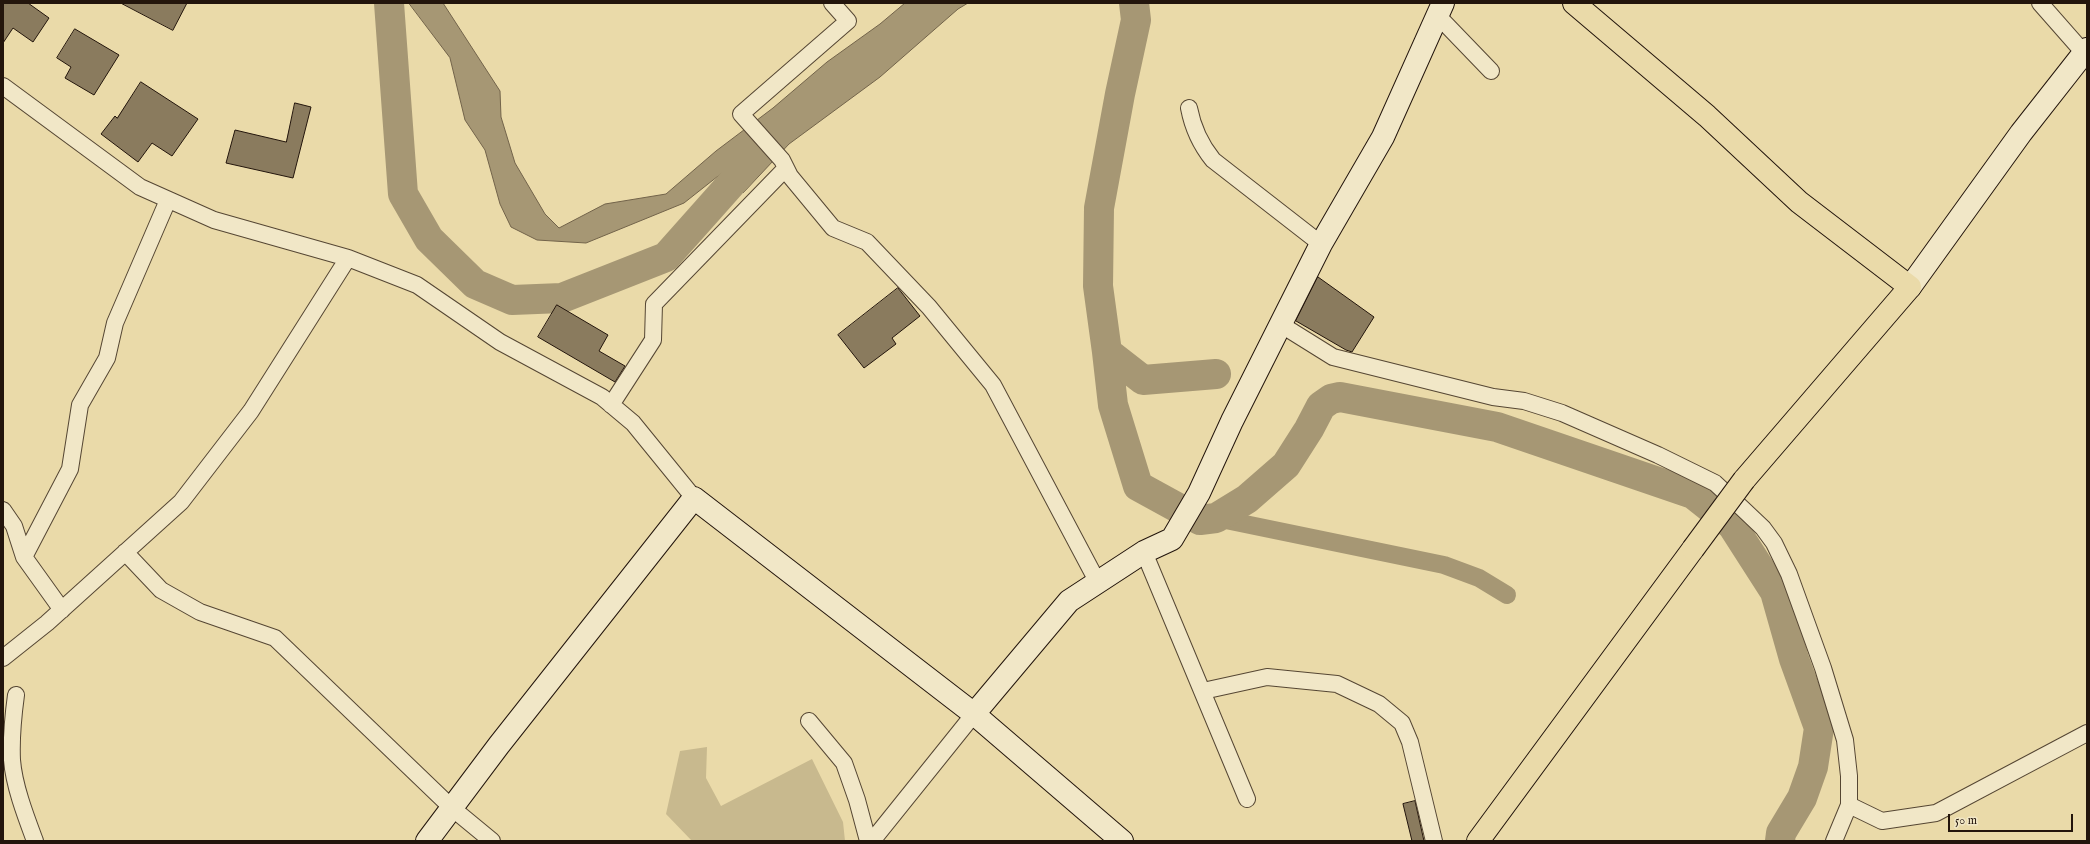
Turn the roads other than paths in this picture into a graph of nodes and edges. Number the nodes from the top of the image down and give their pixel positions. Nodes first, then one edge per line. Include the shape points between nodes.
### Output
1 (832, 3) edge
2 (1574, 3) edge
3 (2040, 3) edge
4 (1440, 9) edge
5 (2086, 51) edge
6 (1491, 71) dead end
7 (3, 86) edge
8 (1189, 108) dead end
9 (784, 164) junction
10 (168, 200) junction
11 (1321, 244) junction
12 (348, 258) junction
13 (1910, 287) junction
14 (1280, 324) junction
15 (611, 405) junction
16 (694, 498) junction
17 (3, 510) edge
18 (125, 552) junction
19 (1144, 552) junction
20 (24, 557) junction
21 (1097, 581) junction
22 (62, 610) junction
23 (3, 658) edge
24 (1203, 691) junction
25 (16, 695) dead end
26 (974, 714) junction
27 (809, 721) dead end
28 (2087, 733) edge
29 (1247, 799) dead end
30 (1849, 805) junction
31 (452, 808) junction
32 (35, 841) edge
33 (427, 841) edge
34 (492, 841) edge
35 (868, 841) edge
36 (872, 841) edge
37 (1122, 841) edge
38 (1434, 841) edge
39 (1478, 841) edge
40 (1834, 841) edge

1 - 9 street via 848,21 741,114
2 - 13 main road via 1707,116 1800,202
3 - 5 street
4 - 6 street
4 - 11 street via 1382,137
5 - 13 street via 2021,133
7 - 10 street via 140,187
8 - 11 street via 1201,146 1213,160
9 - 15 street via 654,304 652,340
9 - 21 street via 833,228 867,242 929,307 993,385
10 - 12 street via 214,220
10 - 20 street via 115,323 107,358 80,405 70,469
11 - 14 street
12 - 15 street via 417,285 500,342 602,397
12 - 18 street via 251,411 180,502
13 - 39 main road, bridge via 1744,480
14 - 19 street via 1199,493 1172,539
14 - 30 street via 1333,357 1493,397 1524,401 1562,413 1715,483 1763,528 1774,543 1789,574 1824,668 1845,740
15 - 16 street via 632,423
16 - 26 street
16 - 31 street via 499,744
17 - 20 street via 14,526
18 - 22 street
18 - 31 street via 161,590 200,612 275,638
19 - 21 street
19 - 24 street
20 - 22 street
21 - 26 street via 1069,601
22 - 23 street
24 - 29 street
24 - 38 street via 1267,677 1337,684 1379,704 1402,723
25 - 32 street via 12,762 25,814
26 - 36 street
26 - 37 street
27 - 35 street via 844,763
28 - 30 street via 1936,813 1882,821
30 - 40 street
31 - 33 street
31 - 34 street

